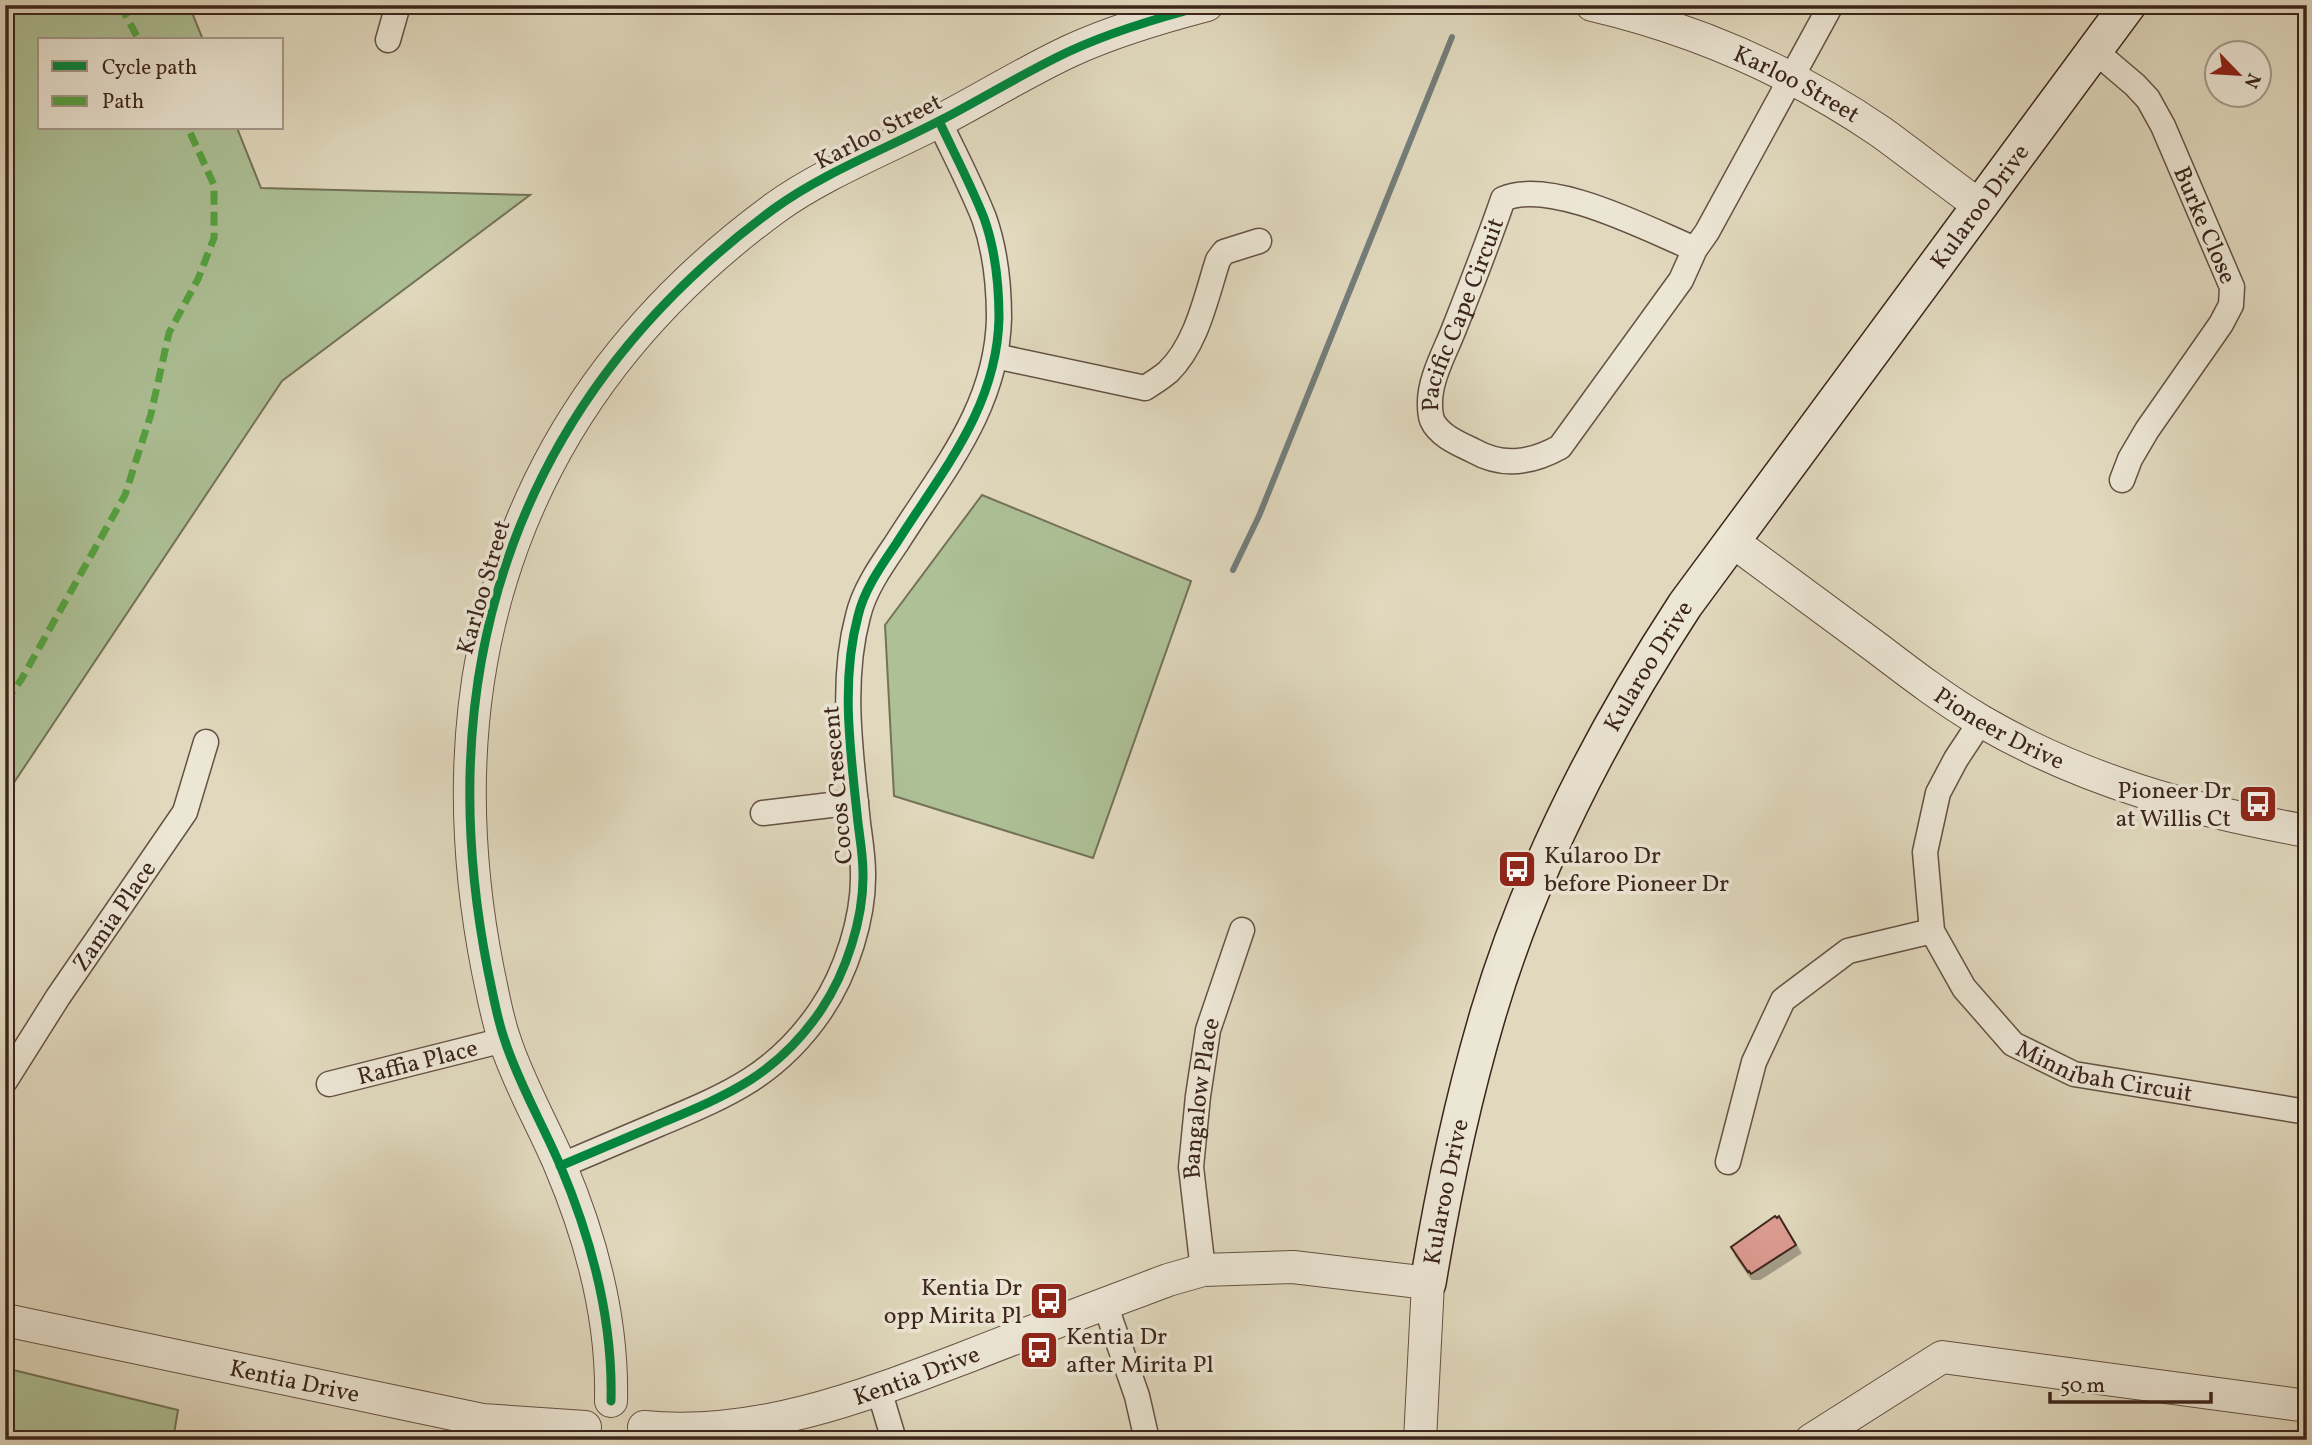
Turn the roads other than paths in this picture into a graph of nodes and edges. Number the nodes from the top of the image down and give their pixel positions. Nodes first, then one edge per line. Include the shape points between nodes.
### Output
1 (398, 5) edge
2 (1207, 5) edge
3 (1592, 5) edge
4 (1831, 5) edge
5 (2128, 5) edge
6 (388, 40) dead end
7 (2095, 51) junction
8 (1792, 78) junction
9 (939, 121) junction
10 (1980, 206) junction
11 (1259, 241) dead end
12 (1695, 249) junction
13 (995, 356) junction
14 (2122, 480) dead end
15 (1732, 541) junction
16 (1981, 721) junction
17 (205, 742) dead end
18 (856, 802) junction
19 (764, 813) dead end
20 (2307, 831) edge
21 (1242, 930) dead end
22 (1933, 932) junction
23 (504, 1040) junction
24 (5, 1081) edge
25 (329, 1084) dead end
26 (2307, 1112) edge
27 (1728, 1162) dead end
28 (560, 1166) junction
29 (1203, 1270) junction
30 (1428, 1283) junction
31 (1105, 1304) junction
32 (5, 1320) edge
33 (879, 1390) junction
34 (611, 1401) junction
35 (2307, 1406) edge
36 (585, 1433) edge
37 (643, 1434) edge
38 (894, 1440) edge
39 (1147, 1440) edge
40 (1420, 1440) edge
41 (1811, 1440) edge

1 - 6 street
2 - 9 street, Karloo Street via 1071,51
3 - 8 street, Karloo Street via 1700,37
4 - 8 street, Pacific Cape Circuit
5 - 7 main road, Kularoo Drive
7 - 10 main road, Kularoo Drive
7 - 14 street, Burke Close via 2148,99 2233,294 2221,324 2147,430
8 - 10 street, Karloo Street via 1881,132
8 - 12 street, Pacific Cape Circuit
9 - 13 street, Cocos Crescent via 984,220 996,273 999,318
9 - 23 street, Karloo Street via 780,204 670,296 608,369 567,429 528,503 491,613 471,746 468,823 475,894
10 - 15 main road, Kularoo Drive
11 - 13 street via 1224,252 1185,349 1167,373 1145,388
12 - 12 street, Pacific Cape Circuit via 1571,199 1537,193 1516,193 1503,199 1436,376 1429,404 1433,421 1443,434 1481,455 1502,460 1523,462 1560,447 1681,280
13 - 18 street, Cocos Crescent via 984,400 963,440 873,578 858,612 848,672
15 - 16 street, Pioneer Drive via 1932,690
15 - 30 main road, Kularoo Drive via 1641,673 1587,771 1535,885 1488,1014 1445,1184
16 - 20 street, Pioneer Drive via 2106,781 2221,815
16 - 22 street, Minnibah Circuit via 1938,793 1931,820 1925,852
17 - 24 street, Zamia Place via 185,812
18 - 19 street
18 - 28 street, Cocos Crescent via 863,875 855,932 840,975 794,1045 766,1071 726,1096
21 - 29 street, Bangalow Place via 1208,1030 1198,1096 1191,1167
22 - 26 street, Minnibah Circuit via 1964,988 2012,1044 2074,1074
22 - 27 street via 1847,951 1783,1000 1754,1062
23 - 25 street, Raffia Place
23 - 28 street, Karloo Street
28 - 34 street, Karloo Street via 601,1294 612,1366
29 - 30 street, Kentia Drive via 1293,1267
29 - 31 street, Kentia Drive
30 - 40 street, Kularoo Drive
31 - 33 street, Kentia Drive
31 - 39 street
32 - 36 street, Kentia Drive via 482,1420
33 - 37 street, Kentia Drive via 732,1428
33 - 38 street
34 - 36 street via 593,1410
34 - 37 street via 633,1407 641,1416
35 - 41 street via 1942,1357

